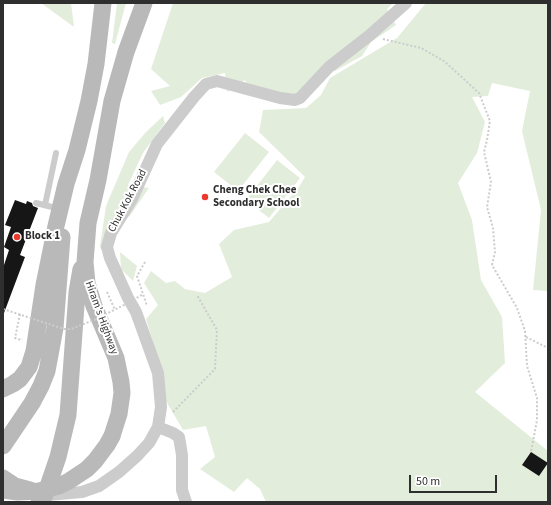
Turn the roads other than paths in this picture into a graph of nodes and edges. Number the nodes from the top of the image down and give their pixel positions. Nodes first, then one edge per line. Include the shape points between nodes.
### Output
1 (103, 3) edge
2 (144, 3) edge
3 (406, 3) edge
4 (77, 150) junction
5 (56, 153) dead end
6 (36, 203) dead end
7 (52, 207) junction
8 (88, 223) junction
9 (3, 389) edge
10 (158, 427) junction
11 (3, 446) edge
12 (3, 478) edge
13 (3, 490) edge
14 (42, 498) edge
15 (186, 502) edge

1 - 4 main road via 93,84
2 - 8 main road, Hiram's Highway via 112,101
3 - 10 street, Chuk Kok Road via 329,67 296,100 216,81 206,84 157,144 132,199 111,233 107,247 136,312 158,373 161,407
4 - 7 main road
4 - 11 main road via 63,232 50,357 41,386
5 - 7 lane
6 - 7 lane
7 - 9 main road via 49,257 32,360 20,379
8 - 13 main road, Hiram's Highway, bridge via 85,262 87,283 116,358 121,382 119,414 112,436 95,462 59,486 39,491
8 - 14 main road via 77,292 68,415 58,457
10 - 14 street, Chuk Kok Road via 133,460 99,486 82,492
10 - 15 street via 179,437 182,490
12 - 14 main road

